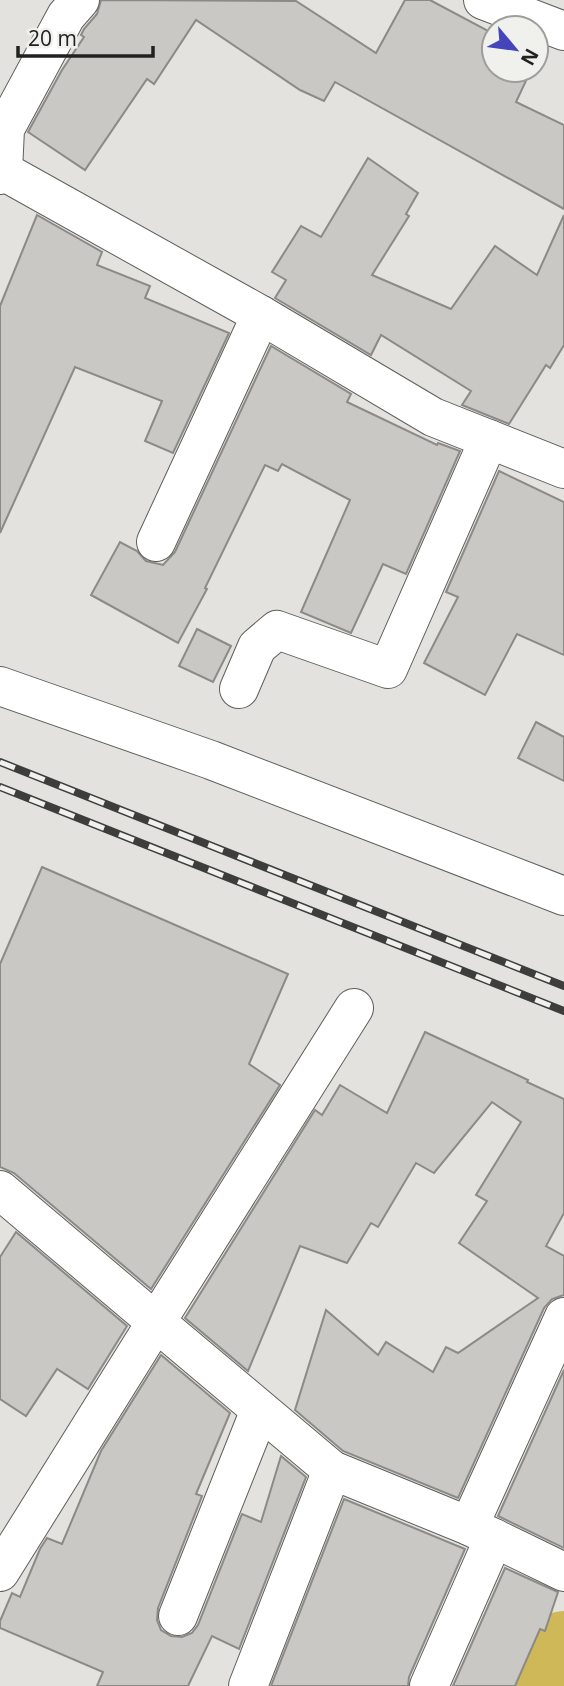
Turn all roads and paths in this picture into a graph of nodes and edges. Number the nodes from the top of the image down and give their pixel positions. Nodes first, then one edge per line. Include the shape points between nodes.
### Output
1 (80, 0) edge
2 (483, 0) edge
3 (564, 31) edge
4 (2, 173) edge
5 (261, 315) junction
6 (489, 439) junction
7 (564, 469) edge
8 (156, 542) dead end
9 (0, 686) edge
10 (239, 689) dead end
11 (564, 896) edge
12 (354, 1008) dead end
13 (3, 1200) edge
14 (564, 1317) edge
15 (156, 1322) junction
16 (260, 1410) junction
17 (332, 1471) junction
18 (482, 1532) junction
19 (1, 1568) edge
20 (564, 1572) edge
21 (178, 1616) dead end
22 (248, 1686) edge
23 (429, 1686) edge

1 - 4 street via 66,16 5,129
2 - 3 street
4 - 5 street
5 - 6 street via 433,417
5 - 8 street
6 - 7 street
6 - 10 street via 388,669 278,630 257,647
9 - 11 street via 211,760
12 - 15 street
13 - 15 street
14 - 18 street
15 - 16 street
15 - 19 street
16 - 17 street
16 - 21 street
17 - 18 street
17 - 22 street
18 - 20 street
18 - 23 street

